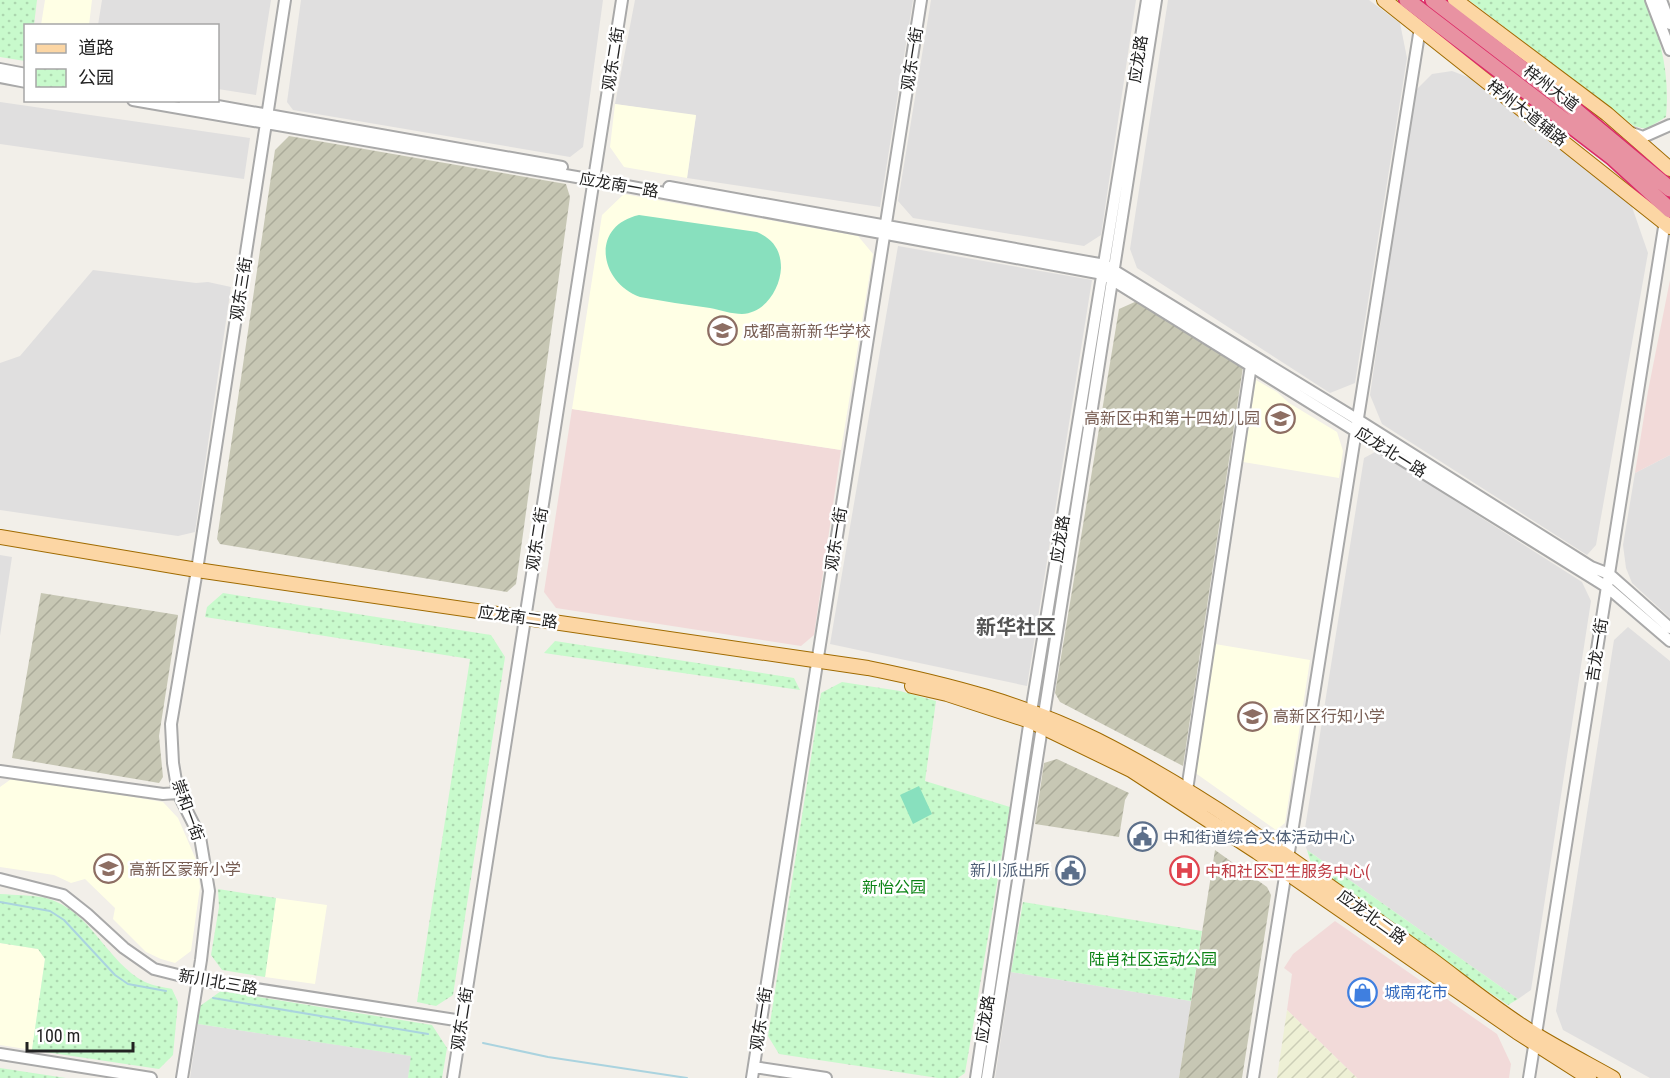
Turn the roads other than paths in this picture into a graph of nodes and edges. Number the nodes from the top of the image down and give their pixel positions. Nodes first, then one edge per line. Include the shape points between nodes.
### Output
1 (285, 0) edge
2 (622, 0) edge
3 (921, 0) edge
4 (1148, 0) edge
5 (1156, 0) edge
6 (1384, 0) edge
7 (1407, 0) edge
8 (1432, 0) edge
9 (1651, 0) edge
10 (1661, 0) edge
11 (1453, 7) edge
12 (1670, 24) edge
13 (1420, 28) junction
14 (1670, 50) edge
15 (0, 69) edge
16 (24, 74) edge
17 (0, 77) edge
18 (24, 82) edge
19 (1532, 96) junction
20 (147, 102) edge
21 (193, 102) edge
22 (268, 119) junction
23 (1670, 125) edge
24 (1625, 130) junction
25 (1670, 169) edge
26 (1600, 170) junction
27 (594, 177) junction
28 (1670, 189) edge
29 (1668, 219) edge
30 (884, 230) junction
31 (1108, 272) junction
32 (1251, 365) junction
33 (1357, 425) junction
34 (0, 537) edge
35 (0, 546) edge
36 (196, 573) junction
37 (1609, 574) junction
38 (1607, 587) junction
39 (524, 622) junction
40 (1670, 628) edge
41 (1670, 641) edge
42 (816, 664) junction
43 (1037, 719) junction
44 (0, 771) edge
45 (1187, 790) junction
46 (178, 793) junction
47 (1289, 858) junction
48 (1286, 873) junction
49 (0, 879) edge
50 (198, 980) junction
51 (462, 1021) junction
52 (1536, 1040) junction
53 (0, 1054) edge
54 (753, 1072) edge
55 (151, 1078) edge
56 (182, 1078) edge
57 (453, 1078) edge
58 (826, 1078) edge
59 (976, 1078) edge
60 (987, 1078) edge
61 (1253, 1078) edge
62 (1529, 1078) edge
63 (1590, 1078) edge
64 (1614, 1078) edge

1 - 22 street, 观东三街
2 - 27 street, 观东二街
3 - 30 street, 观东一街
4 - 31 street, 应龙路
5 - 31 street, 应龙路
6 - 13 main road, 梓州大道辅路
7 - 19 highway, 梓州大道
8 - 11 highway, 梓州大道
9 - 14 street
10 - 12 street
11 - 24 main road
11 - 28 highway, 梓州大道
13 - 26 main road, 梓州大道辅路
13 - 33 street
15 - 16 street
17 - 18 street
19 - 26 main road
19 - 29 highway, 梓州大道 via 1612,158
20 - 22 street, 应龙南一路
21 - 22 street, 应龙南一路
22 - 27 street, 应龙南一路
22 - 36 street, 观东三街
23 - 24 street via 1643,137
24 - 25 main road
26 - 29 main road, 梓州大道辅路
27 - 30 street, 应龙南一路
27 - 39 street, 观东二街
29 - 37 street, 吉龙一街
30 - 31 street, 应龙南一路
30 - 42 street, 观东一街
31 - 32 street, 应龙北一路
31 - 33 street, 应龙北一路
31 - 43 street, 应龙路
32 - 33 street, 应龙北一路
32 - 45 street
33 - 37 street, 应龙北一路 via 1591,567
33 - 38 street, 应龙北一路
33 - 47 street
34 - 36 main road, 应龙南二路
35 - 36 main road, 应龙南二路
36 - 39 main road, 应龙南二路
36 - 46 street, 崇和一街 via 171,724
37 - 38 street, 吉龙一街
37 - 40 street, 应龙北一路
38 - 41 street, 应龙北一路
38 - 52 street, 吉龙一街
39 - 42 main road, 应龙南二路
39 - 51 street, 观东二街
42 - 43 main road, 应龙南二路 via 936,681
42 - 54 street, 观东一街
43 - 45 main road, 应龙北二路 via 1096,739
43 - 48 main road, 应龙北二路 via 1131,770
43 - 59 street, 应龙路
43 - 60 street, 应龙路
44 - 46 street
45 - 47 main road, 应龙北二路
46 - 50 street, 崇和一街 via 200,837 209,891
47 - 48 street
47 - 52 main road, 应龙北二路
48 - 52 main road, 应龙北二路
48 - 61 street
49 - 50 street, 新川北三路 via 63,895 154,969
50 - 51 street, 新川北三路
50 - 56 street, 崇和一街
51 - 57 street, 观东二街
52 - 62 street, 吉龙一街
52 - 63 main road, 应龙北二路
52 - 64 main road, 应龙北二路
53 - 55 street
54 - 58 street

